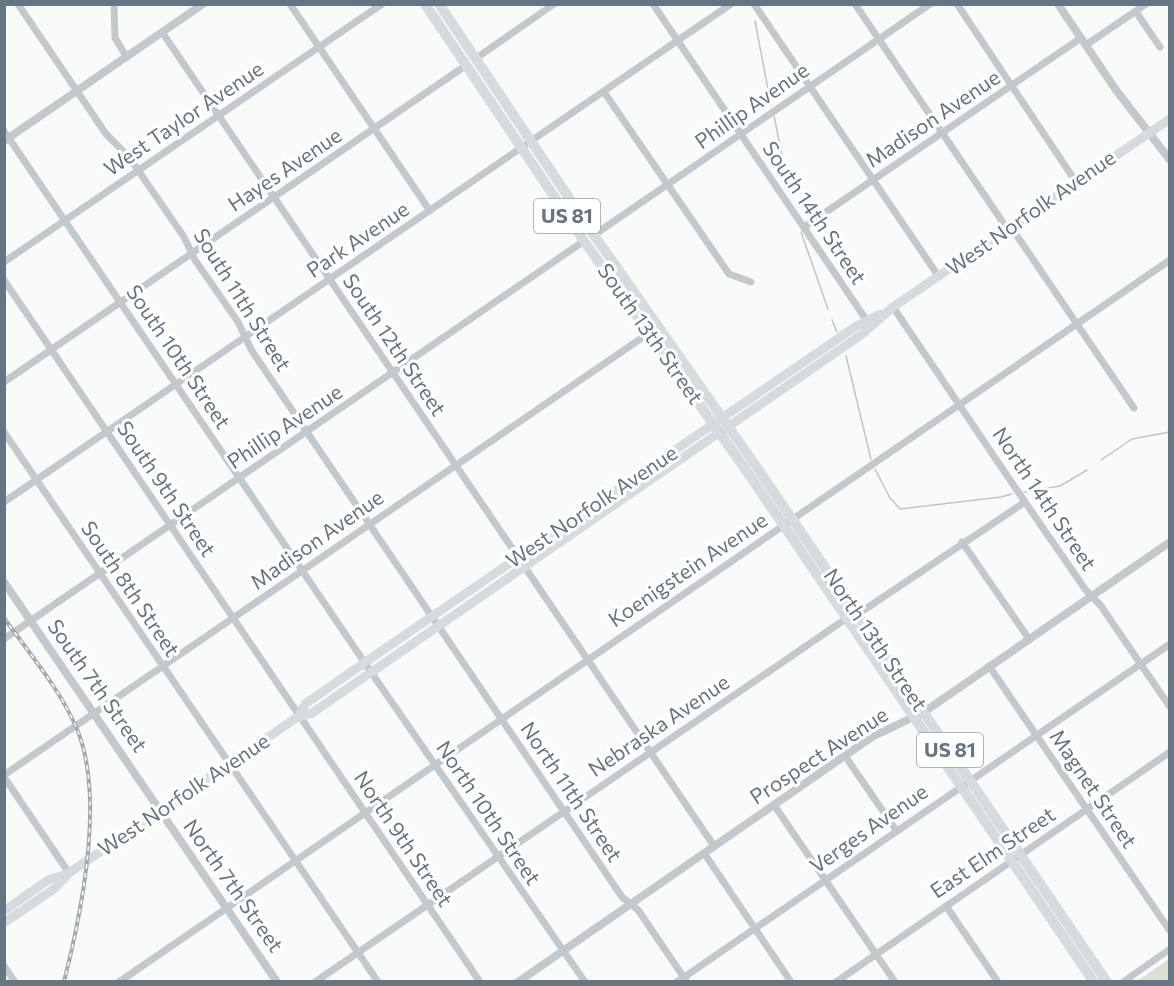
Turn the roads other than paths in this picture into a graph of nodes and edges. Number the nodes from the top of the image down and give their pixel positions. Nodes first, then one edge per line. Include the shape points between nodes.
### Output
1 (18, 4) edge
2 (114, 4) edge
3 (203, 4) edge
4 (290, 4) edge
5 (382, 4) edge
6 (425, 4) edge
7 (439, 4) edge
8 (554, 4) edge
9 (653, 4) edge
10 (731, 4) edge
11 (754, 4) edge
12 (855, 4) edge
13 (930, 4) edge
14 (957, 4) edge
15 (1058, 4) edge
16 (1146, 4) edge
17 (1136, 12) junction
18 (162, 32) junction
19 (879, 39) junction
20 (678, 40) junction
21 (1083, 42) junction
22 (319, 47) junction
23 (1160, 47) dead end
24 (126, 56) junction
25 (475, 59) junction
26 (465, 66) junction
27 (809, 86) junction
28 (1011, 86) junction
29 (77, 91) junction
30 (604, 92) junction
31 (218, 116) junction
32 (1170, 118) edge
33 (374, 129) junction
34 (943, 132) junction
35 (1148, 133) junction
36 (741, 134) junction
37 (6, 136) edge
38 (526, 145) junction
39 (1170, 160) edge
40 (138, 170) junction
41 (873, 180) junction
42 (1076, 182) junction
43 (667, 185) junction
44 (274, 198) junction
45 (430, 211) junction
46 (65, 220) junction
47 (804, 227) junction
48 (1010, 228) junction
49 (589, 238) junction
50 (192, 254) junction
51 (1170, 260) edge
52 (4, 262) edge
53 (939, 277) junction
54 (330, 279) junction
55 (4, 280) edge
56 (751, 282) dead end
57 (121, 302) junction
58 (893, 308) junction
59 (867, 321) junction
60 (1077, 325) junction
61 (649, 333) junction
62 (245, 338) junction
63 (51, 350) junction
64 (393, 373) junction
65 (4, 382) edge
66 (177, 384) junction
67 (960, 405) junction
68 (1134, 408) dead end
69 (721, 425) junction
70 (4, 432) edge
71 (108, 432) junction
72 (306, 432) junction
73 (456, 466) junction
74 (240, 478) junction
75 (36, 480) junction
76 (4, 502) edge
77 (1025, 502) junction
78 (788, 522) junction
79 (170, 525) junction
80 (368, 525) junction
81 (962, 542) junction
82 (1170, 542) edge
83 (518, 558) junction
84 (525, 566) junction
85 (302, 571) junction
86 (99, 574) junction
87 (4, 582) edge
88 (1092, 596) junction
89 (852, 616) junction
90 (233, 618) junction
91 (431, 618) junction
92 (31, 621) junction
93 (437, 627) junction
94 (4, 639) edge
95 (1029, 639) junction
96 (1170, 644) edge
97 (587, 660) junction
98 (364, 663) junction
99 (1141, 664) junction
100 (989, 666) junction
101 (164, 667) junction
102 (371, 672) junction
103 (1170, 707) edge
104 (94, 713) junction
105 (919, 715) junction
106 (299, 716) junction
107 (501, 719) junction
108 (1036, 734) junction
109 (651, 752) junction
110 (1170, 753) edge
111 (845, 756) junction
112 (435, 763) junction
113 (229, 764) junction
114 (4, 776) edge
115 (965, 782) junction
116 (774, 805) junction
117 (1087, 809) junction
118 (160, 811) junction
119 (365, 812) junction
120 (565, 812) junction
121 (896, 830) junction
122 (714, 846) junction
123 (704, 854) junction
124 (498, 857) junction
125 (1016, 857) junction
126 (295, 859) junction
127 (69, 873) junction
128 (826, 879) junction
129 (428, 904) junction
130 (630, 904) junction
131 (946, 906) junction
132 (226, 907) junction
133 (4, 911) edge
134 (4, 923) edge
135 (754, 928) junction
136 (1170, 931) edge
137 (1170, 949) edge
138 (563, 951) junction
139 (358, 952) junction
140 (876, 954) junction
141 (4, 966) edge
142 (686, 979) edge
143 (15, 981) edge
144 (119, 981) edge
145 (277, 981) edge
146 (315, 981) edge
147 (378, 981) edge
148 (480, 981) edge
149 (519, 981) edge
150 (585, 981) edge
151 (677, 981) edge
152 (791, 981) edge
153 (836, 981) edge
154 (895, 981) edge
155 (998, 981) edge
156 (1094, 981) edge
157 (1107, 981) edge
158 (1123, 981) edge

1 - 29 street, South 11th Street
2 - 24 street via 115,38
3 - 18 street
4 - 22 street
5 - 22 street, West Taylor Avenue
6 - 26 highway, South 13th Street / US 81
7 - 25 highway, South 13th Street / US 81
8 - 25 street
9 - 20 street, South 14th Street
10 - 20 street, Park Avenue
11 - 27 street
12 - 19 street
13 - 19 street, Phillip Avenue
14 - 28 street
15 - 21 street
16 - 17 street, Madison Avenue
17 - 21 street, Madison Avenue
17 - 23 street
18 - 24 street
18 - 31 street, South 12th Street
19 - 27 street, Phillip Avenue
19 - 34 street
20 - 30 street, Park Avenue
20 - 36 street, South 14th Street
21 - 28 street, Madison Avenue
21 - 35 street
22 - 31 street, West Taylor Avenue
22 - 33 street
24 - 29 street
25 - 38 highway, South 13th Street / US 81
26 - 33 street, Hayes Avenue
26 - 38 highway, South 13th Street / US 81
27 - 36 street, Phillip Avenue
27 - 41 street
28 - 34 street, Madison Avenue
28 - 42 street
29 - 37 street
29 - 40 street, South 11th Street via 106,134
30 - 38 street, Park Avenue
30 - 43 street
31 - 40 street, West Taylor Avenue
31 - 44 street, South 12th Street
32 - 35 main road, West Norfolk Avenue
33 - 44 street, Hayes Avenue
33 - 45 street
34 - 41 street, Madison Avenue
34 - 48 street
35 - 39 street
35 - 42 main road, West Norfolk Avenue
36 - 43 street, Phillip Avenue
36 - 47 street, South 14th Street
37 - 46 street, South 10th Street
38 - 45 street, Park Avenue
38 - 49 highway, South 13th Street / US 81
40 - 46 street, West Taylor Avenue
40 - 50 street, South 11th Street
41 - 47 street, Madison Avenue
41 - 53 street
42 - 48 main road, West Norfolk Avenue
43 - 49 street, Phillip Avenue
43 - 56 street via 729,274
44 - 50 street, Hayes Avenue
44 - 54 street, South 12th Street
45 - 54 street, Park Avenue
46 - 52 street, West Taylor Avenue
46 - 57 street, South 10th Street
47 - 59 street, South 14th Street
48 - 53 main road, West Norfolk Avenue
48 - 60 street
49 - 61 highway, South 13th Street / US 81
49 - 64 street, Phillip Avenue
49 - 69 highway, South 13th Street / US 81
50 - 57 street, Hayes Avenue
50 - 62 street, South 11th Street
51 - 60 street, Koenigstein Avenue
53 - 58 main road, West Norfolk Avenue
54 - 62 street, Park Avenue
54 - 64 street, South 12th Street
55 - 63 street, South 9th Street
57 - 63 street, Hayes Avenue
57 - 66 street, South 10th Street
58 - 59 main road, West Norfolk Avenue
58 - 67 street, North 14th Street
58 - 69 main road, West Norfolk Avenue via 861,335
59 - 69 main road, West Norfolk Avenue
60 - 67 street, Koenigstein Avenue
60 - 68 street
61 - 69 highway, South 13th Street / US 81
61 - 73 street, Madison Avenue
62 - 66 street, Park Avenue
62 - 72 street, South 11th Street
63 - 65 street, Hayes Avenue
63 - 71 street, South 9th Street
64 - 72 street, Phillip Avenue
64 - 73 street, South 12th Street
66 - 71 street, Park Avenue
66 - 74 street, South 10th Street
67 - 77 street, North 14th Street
67 - 78 street, Koenigstein Avenue
69 - 78 highway, North 13th Street / US 81
69 - 83 main road, West Norfolk Avenue
69 - 84 main road, West Norfolk Avenue
70 - 75 street, South 8th Street
71 - 75 street, Park Avenue
71 - 79 street, South 9th Street
72 - 74 street, Phillip Avenue
72 - 80 street, South 11th Street
73 - 80 street, Madison Avenue
73 - 83 street, South 12th Street
74 - 79 street, Phillip Avenue
74 - 85 street, South 10th Street
75 - 76 street, Park Avenue
75 - 86 street, South 8th Street
77 - 81 street, Nebraska Avenue
77 - 88 street, North 14th Street
78 - 89 highway, North 13th Street / US 81
78 - 97 street, Koenigstein Avenue
79 - 86 street, Phillip Avenue
79 - 90 street, South 9th Street
80 - 85 street, Madison Avenue
80 - 91 street, South 11th Street
81 - 89 street, Nebraska Avenue
81 - 95 street
82 - 88 street, Prospect Avenue
83 - 84 street, South 12th Street
83 - 91 main road, West Norfolk Avenue
84 - 93 main road, West Norfolk Avenue
84 - 97 street, South 12th Street
85 - 90 street, Madison Avenue
85 - 98 street, South 10th Street
86 - 92 street, Phillip Avenue
86 - 101 street, South 8th Street
87 - 92 street, South 7th Street
88 - 95 street, Prospect Avenue
88 - 99 street, North 14th Street
89 - 105 highway, North 13th Street / US 81
89 - 109 street, Nebraska Avenue
90 - 101 street, Madison Avenue
90 - 106 street, South 9th Street
91 - 93 street, North 11th Street
91 - 98 main road, West Norfolk Avenue
92 - 94 street, Phillip Avenue
92 - 104 street, South 7th Street
93 - 102 main road, West Norfolk Avenue
93 - 107 street, North 11th Street
95 - 100 street, Prospect Avenue
96 - 99 street, Verges Avenue
97 - 107 street, Koenigstein Avenue
97 - 109 street, South 12th Street
98 - 102 street, North 10th Street
98 - 106 main road, West Norfolk Avenue via 305,704
99 - 103 street, North 14th Street
99 - 108 street, Verges Avenue
100 - 105 street, Prospect Avenue
100 - 108 street, Magnet Street
101 - 104 street, Madison Avenue
101 - 113 street, South 8th Street
102 - 106 main road, West Norfolk Avenue via 312,713
102 - 112 street, North 10th Street
104 - 114 street, Madison Avenue
104 - 118 street, South 7th Street
105 - 111 street, Prospect Avenue via 887,728
105 - 115 highway, North 13th Street / US 81
106 - 113 main road, West Norfolk Avenue
106 - 119 street, North 9th Street
107 - 112 street, Koenigstein Avenue
107 - 120 street, North 11th Street
108 - 115 street, Verges Avenue
108 - 117 street, Magnet Street
109 - 120 street, Nebraska Avenue
109 - 122 street, South 12th Street
110 - 117 street, East Elm Street
111 - 116 street, Prospect Avenue
111 - 121 street
112 - 119 street, Koenigstein Avenue
112 - 124 street, North 10th Street
113 - 118 main road, West Norfolk Avenue
113 - 126 street, South 8th Street
114 - 127 street
115 - 121 street, Verges Avenue
115 - 125 highway, North 13th Street / US 81
116 - 122 street, Prospect Avenue
116 - 128 street
117 - 125 street, East Elm Street
117 - 136 street, Magnet Street
118 - 127 main road, West Norfolk Avenue
118 - 132 street, North 7th Street
119 - 126 street, Koenigstein Avenue
119 - 129 street, North 9th Street
120 - 124 street, Nebraska Avenue
120 - 130 street, North 11th Street
121 - 128 street, Verges Avenue
122 - 123 street, Prospect Avenue
123 - 130 street, Prospect Avenue
123 - 135 street
124 - 129 street, Nebraska Avenue
124 - 138 street, North 10th Street
125 - 131 street, East Elm Street
125 - 156 highway, North 13th Street / US 81
125 - 157 highway, North 13th Street / US 81
126 - 132 street, Koenigstein Avenue
126 - 139 street, South 8th Street
127 - 133 main road, West Norfolk Avenue via 48,880
127 - 134 main road, West Norfolk Avenue via 55,888
128 - 135 street, Verges Avenue
128 - 140 street
129 - 139 street, Nebraska Avenue
129 - 148 street, North 9th Street
130 - 138 street, Prospect Avenue
130 - 142 street, North 11th Street
131 - 140 street, East Elm Street
131 - 155 street
132 - 144 street, Koenigstein Avenue
132 - 145 street, North 7th Street
135 - 142 street, Verges Avenue
135 - 152 street
137 - 158 street
138 - 149 street, Prospect Avenue
138 - 150 street, North 10th Street
139 - 146 street, Nebraska Avenue
139 - 147 street, South 8th Street
140 - 153 street, East Elm Street
140 - 154 street
141 - 143 street
142 - 151 street, Verges Avenue

